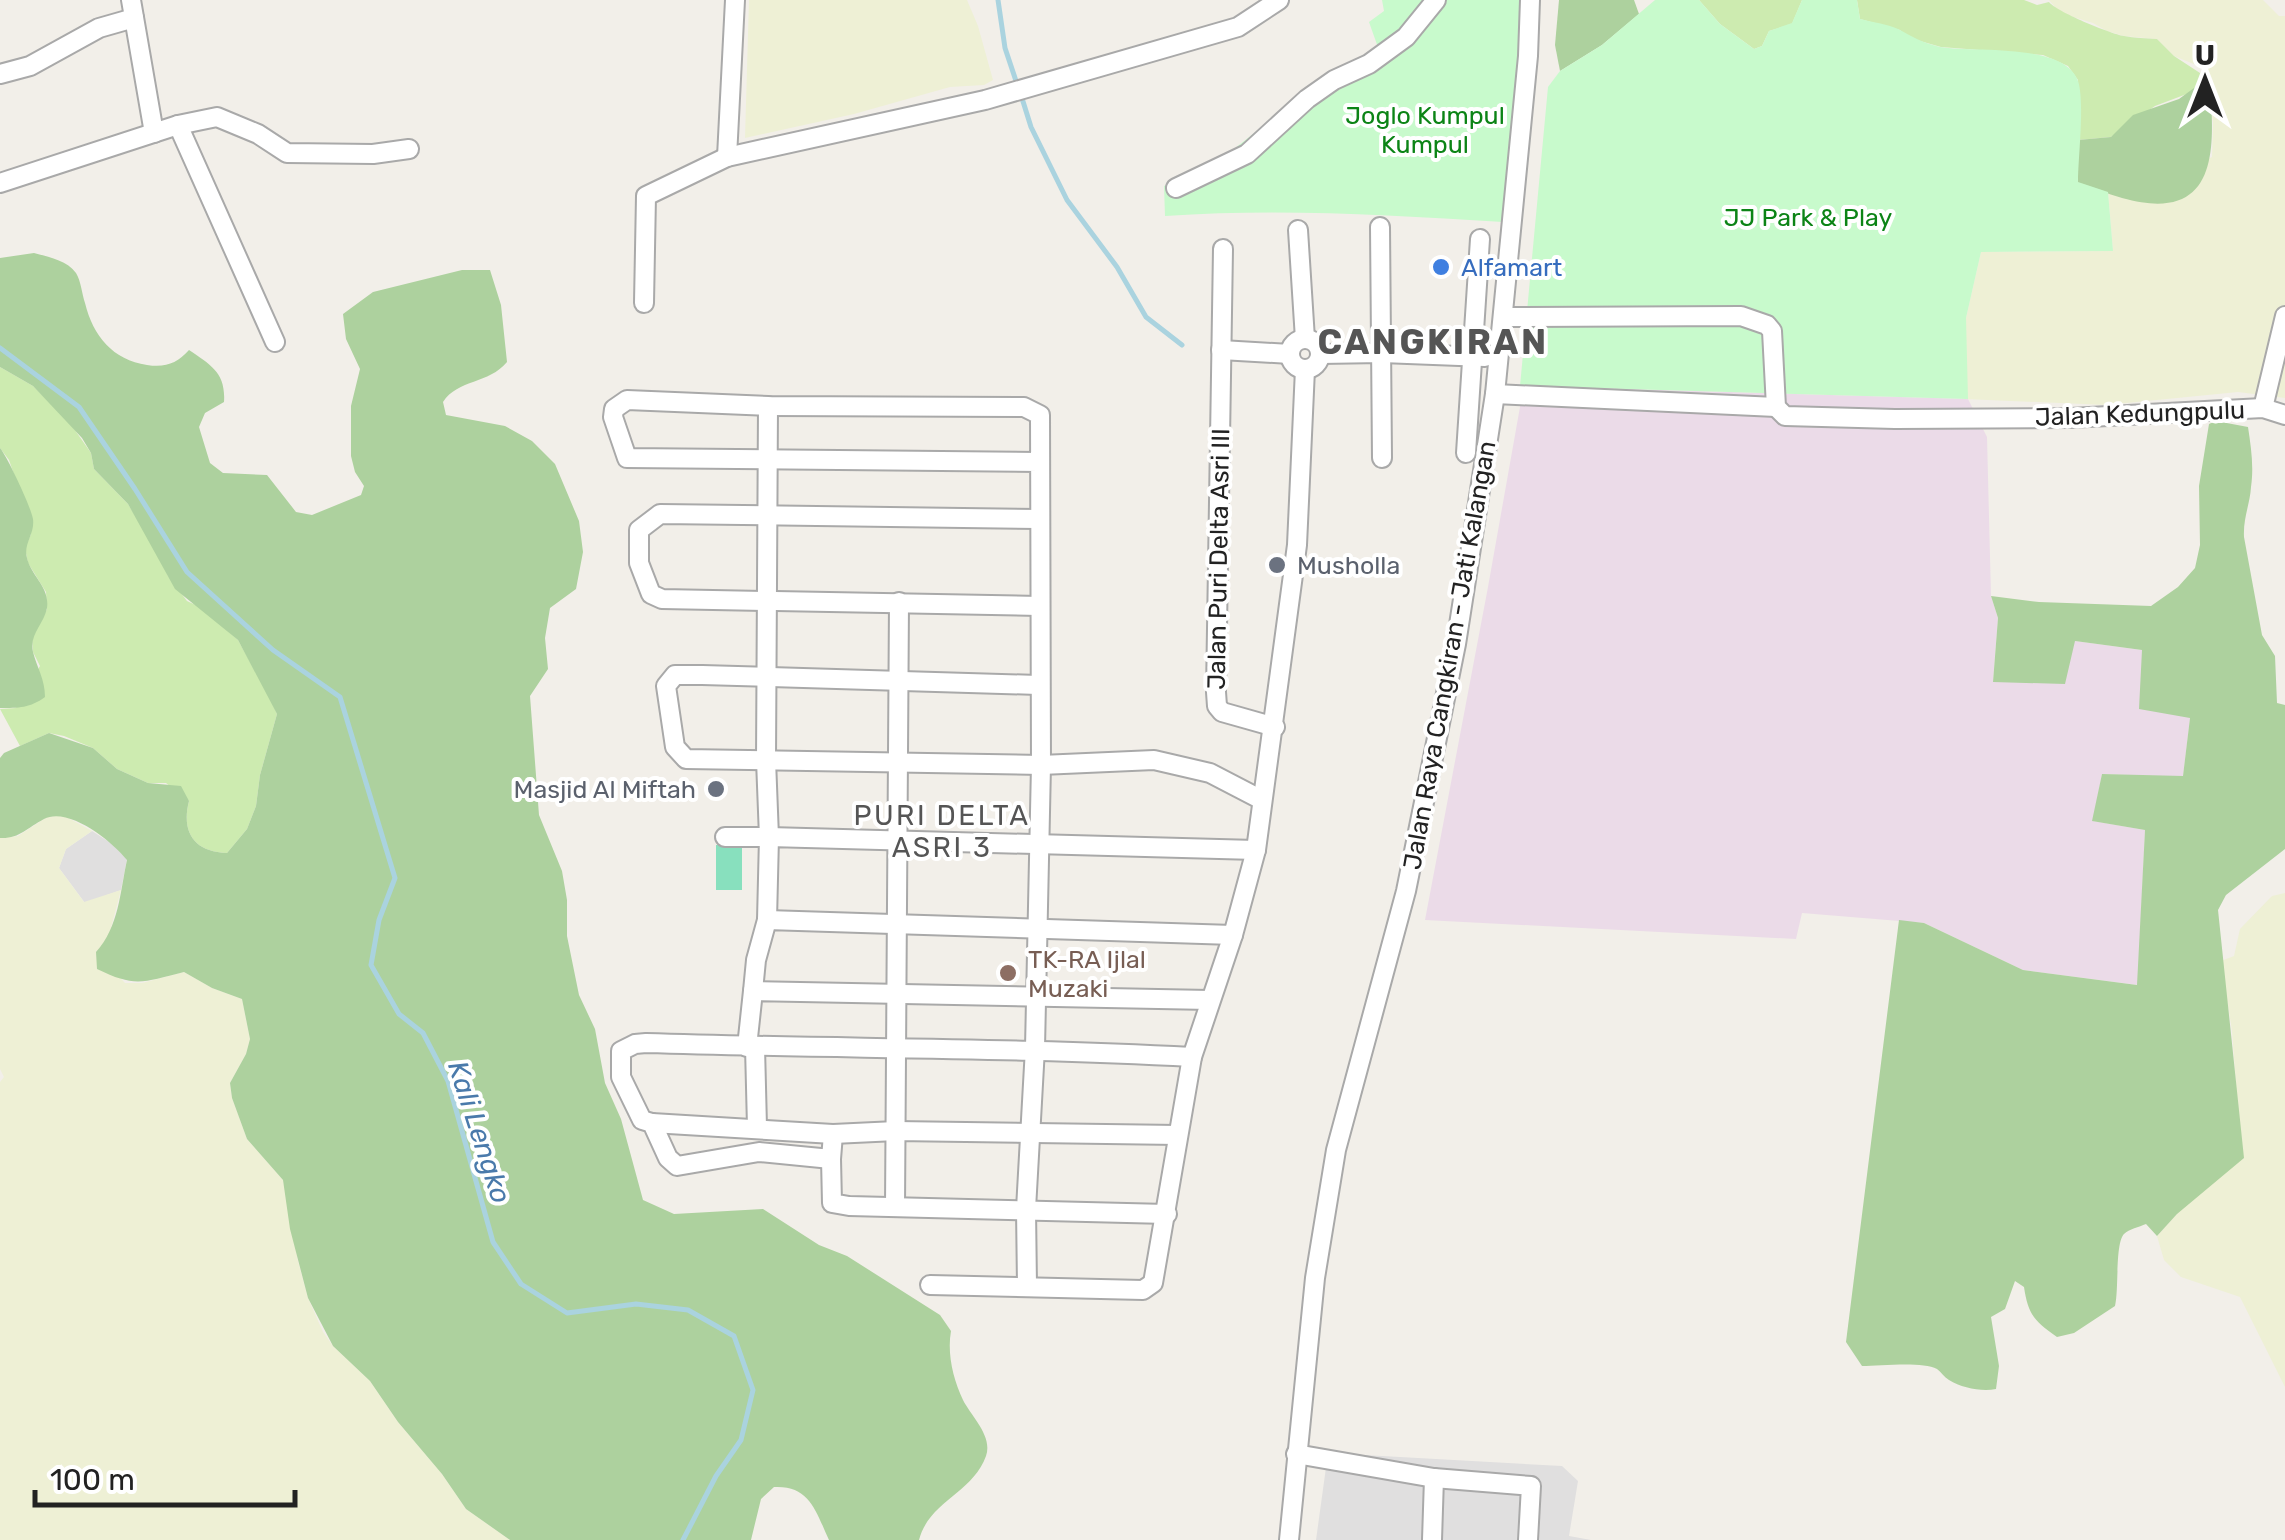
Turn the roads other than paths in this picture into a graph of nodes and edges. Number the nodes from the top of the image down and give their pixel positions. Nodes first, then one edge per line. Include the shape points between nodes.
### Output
1 (735, 0) edge
2 (1278, 0) edge
3 (1436, 0) edge
4 (1530, 0) edge
5 (132, 9) edge
6 (0, 74) edge
7 (178, 125) junction
8 (154, 133) junction
9 (409, 148) dead end
10 (728, 158) junction
11 (0, 182) edge
12 (1176, 188) dead end
13 (1380, 227) dead end
14 (1298, 230) dead end
15 (1480, 240) dead end
16 (1223, 249) dead end
17 (644, 303) dead end
18 (2285, 316) edge
19 (1504, 317) junction
20 (1305, 339) junction
21 (275, 342) dead end
22 (1221, 350) junction
23 (1382, 353) junction
24 (1290, 354) junction
25 (1320, 354) junction
26 (1473, 357) junction
27 (1498, 358) junction
28 (1305, 369) junction
29 (1495, 394) junction
30 (768, 406) junction
31 (1776, 407) junction
32 (2263, 408) junction
33 (2285, 415) edge
34 (1466, 453) dead end
35 (1382, 458) dead end
36 (766, 459) junction
37 (1038, 462) junction
38 (767, 517) junction
39 (1039, 520) junction
40 (899, 602) junction
41 (766, 603) junction
42 (1039, 606) junction
43 (766, 676) junction
44 (898, 682) junction
45 (1038, 685) junction
46 (1275, 727) junction
47 (766, 760) junction
48 (897, 762) junction
49 (1041, 766) junction
50 (1262, 800) junction
51 (724, 837) dead end
52 (770, 837) junction
53 (898, 839) junction
54 (1040, 842) junction
55 (1256, 850) junction
56 (768, 920) junction
57 (899, 926) junction
58 (1036, 929) junction
59 (1233, 935) junction
60 (752, 991) junction
61 (898, 996) junction
62 (1035, 999) junction
63 (1210, 1000) junction
64 (751, 1047) junction
65 (1035, 1048) junction
66 (898, 1049) junction
67 (1192, 1057) junction
68 (652, 1123) junction
69 (757, 1128) junction
70 (896, 1132) junction
71 (833, 1134) junction
72 (1032, 1134) junction
73 (1178, 1134) junction
74 (831, 1159) junction
75 (895, 1206) junction
76 (1026, 1210) junction
77 (1167, 1214) junction
78 (930, 1285) dead end
79 (1027, 1286) junction
80 (1296, 1454) junction
81 (1434, 1478) junction
82 (1289, 1540) edge
83 (1432, 1540) edge
84 (1528, 1540) edge

1 - 10 street
2 - 10 street via 1238,27 1037,86
3 - 12 street via 1406,37 1307,99 1248,154
4 - 19 street, Jalan Raya Cangkiran - Jati Kalangan
5 - 6 street via 30,66
5 - 8 street
7 - 8 street
7 - 9 street via 217,117 305,155
7 - 21 street
8 - 11 street
10 - 17 street via 646,196
13 - 23 street
14 - 20 street
15 - 26 street
16 - 22 street, Jalan Puri Delta Asri III
18 - 32 street
19 - 27 street, Jalan Raya Cangkiran - Jati Kalangan
19 - 31 street via 1754,318 1772,331
20 - 24 street
20 - 25 street
22 - 24 street
22 - 46 street, Jalan Puri Delta Asri III via 1217,706
23 - 25 street
23 - 26 street
23 - 35 street
24 - 28 street
25 - 28 street
26 - 27 street
26 - 34 street
27 - 29 street, Jalan Raya Cangkiran - Jati Kalangan
28 - 46 street via 1297,545
29 - 31 street, Jalan Kedungpulu
29 - 80 street, Jalan Raya Cangkiran - Jati Kalangan via 1456,644 1406,891 1336,1150
30 - 36 street
30 - 36 street via 627,400 614,418 628,458
30 - 37 street via 1024,407 1040,415
31 - 32 street, Jalan Kedungpulu via 1785,416 1994,418
32 - 33 street, Jalan Kedungpulu
36 - 37 street
36 - 38 street
37 - 39 street
38 - 39 street
38 - 41 street
38 - 41 street via 660,514 639,530 639,563 651,594 662,600
39 - 42 street
40 - 41 street
40 - 42 street
40 - 44 street
41 - 43 street
42 - 45 street
43 - 44 street
43 - 47 street
43 - 47 street via 675,676 666,686 680,755
44 - 45 street
44 - 48 street
45 - 49 street
46 - 50 street
47 - 48 street
47 - 52 street
48 - 49 street
48 - 53 street
49 - 50 street via 1154,760 1210,772
49 - 54 street
50 - 55 street
51 - 52 street
52 - 53 street
52 - 56 street
53 - 54 street
53 - 57 street
54 - 55 street
54 - 58 street
55 - 59 street
56 - 57 street
56 - 60 street
57 - 58 street
57 - 61 street
58 - 59 street
58 - 62 street
59 - 63 street
60 - 61 street
60 - 64 street
61 - 62 street
61 - 66 street
62 - 63 street
62 - 65 street
63 - 67 street
64 - 66 street
64 - 68 street via 624,1048 622,1077 642,1120
64 - 69 street
65 - 66 street
65 - 67 street
65 - 72 street
66 - 70 street
67 - 73 street
68 - 69 street
68 - 74 street via 677,1166 758,1152
69 - 71 street
70 - 71 street
70 - 72 street
70 - 75 street
71 - 74 street
72 - 73 street
72 - 76 street
73 - 77 street
74 - 75 street via 832,1202
75 - 76 street
76 - 77 street
76 - 79 street
77 - 79 street via 1149,1288
78 - 79 street
80 - 81 street
80 - 82 street, Jalan Raya Cangkiran - Jati Kalangan
81 - 83 street
81 - 84 street via 1532,1486

